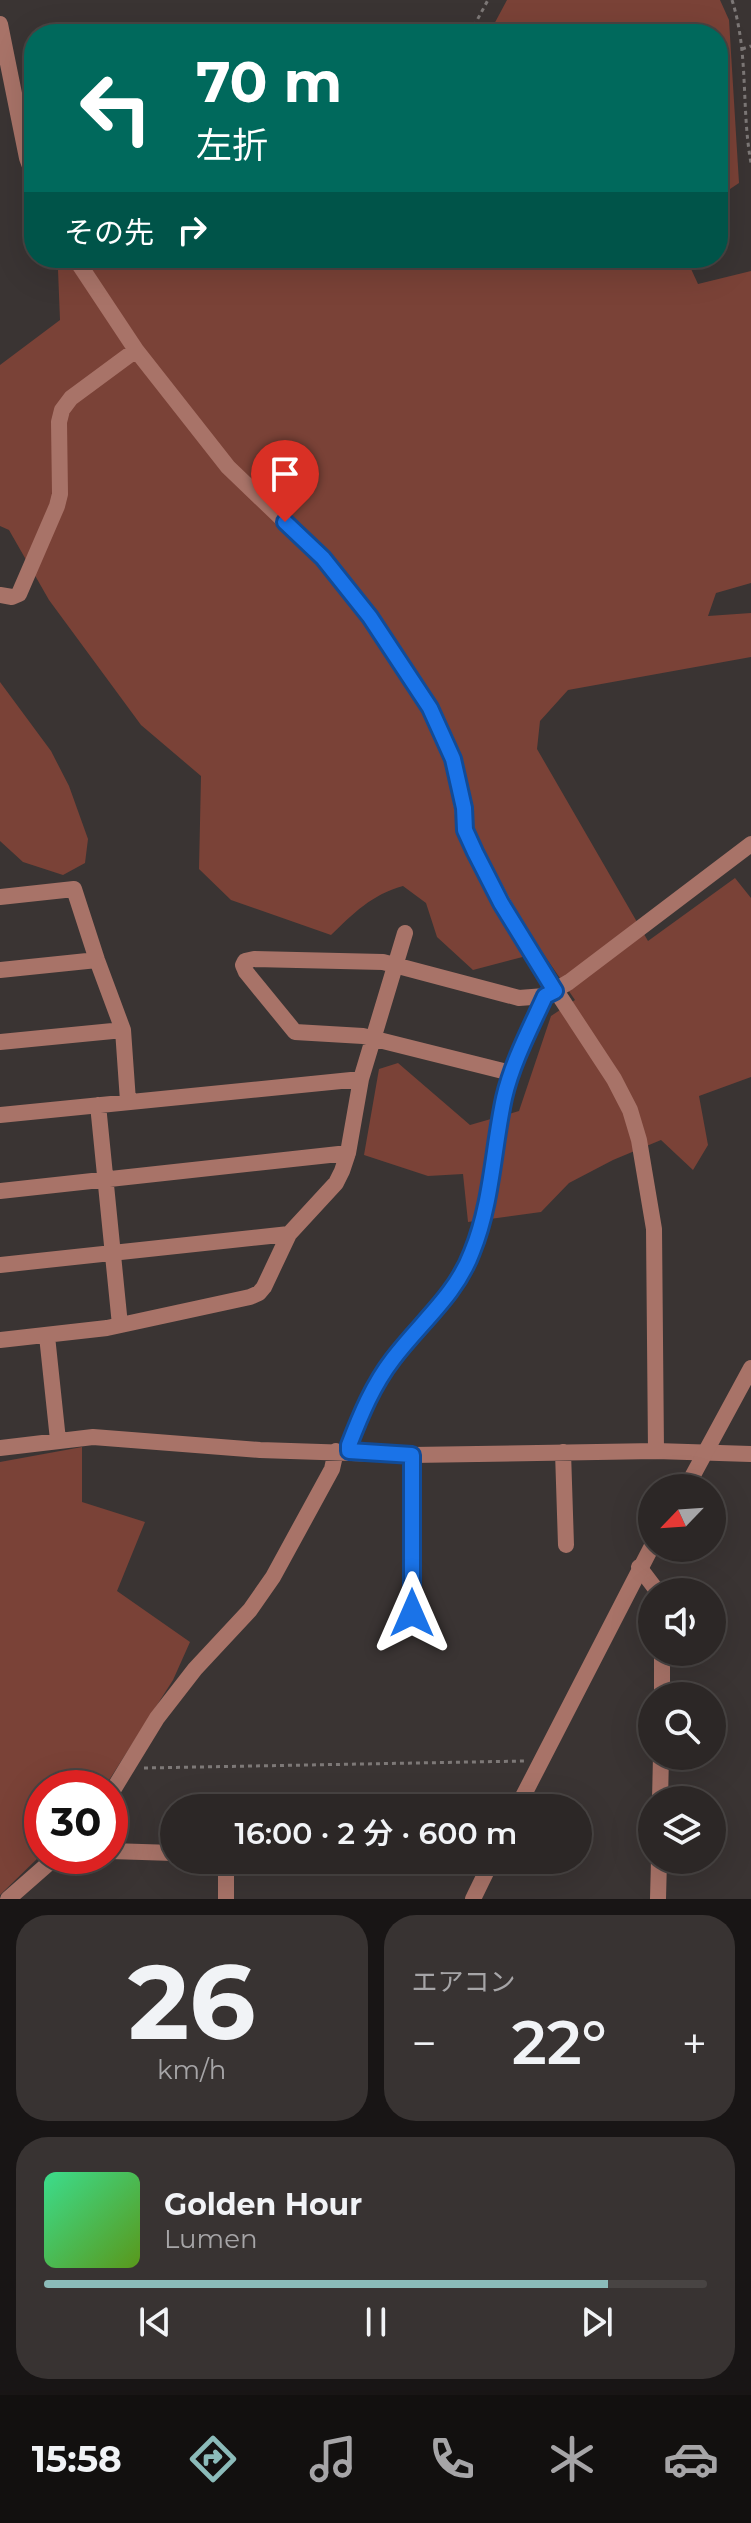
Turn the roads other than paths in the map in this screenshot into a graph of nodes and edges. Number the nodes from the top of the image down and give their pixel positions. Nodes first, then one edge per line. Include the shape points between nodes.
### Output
1 (0, 24) edge
2 (24, 143) edge
3 (82, 268) edge
4 (136, 350) junction
5 (0, 595) edge
6 (751, 844) edge
7 (0, 897) edge
8 (405, 933) dead end
9 (97, 960) junction
10 (396, 966) junction
11 (0, 970) edge
12 (550, 994) junction
13 (123, 1030) junction
14 (372, 1039) junction
15 (0, 1042) edge
16 (511, 1073) junction
17 (361, 1079) junction
18 (128, 1101) junction
19 (98, 1105) junction
20 (0, 1115) edge
21 (348, 1153) junction
22 (106, 1180) junction
23 (0, 1191) edge
24 (289, 1234) junction
25 (114, 1253) junction
26 (0, 1265) edge
27 (120, 1325) junction
28 (47, 1336) junction
29 (0, 1340) edge
30 (751, 1368) edge
31 (58, 1440) junction
32 (0, 1448) edge
33 (342, 1451) junction
34 (656, 1451) junction
35 (708, 1451) junction
36 (563, 1452) junction
37 (751, 1454) edge
38 (412, 1455) junction
39 (694, 1474) edge
40 (566, 1545) dead end
41 (642, 1562) edge
42 (639, 1567) junction
43 (647, 1578) edge
44 (412, 1613) dead end
45 (124, 1770) edge
46 (524, 1794) edge
47 (128, 1852) edge
48 (160, 1853) edge
49 (36, 1874) edge
50 (226, 1874) edge
51 (485, 1874) edge
52 (659, 1874) edge
53 (8, 1899) edge
54 (226, 1899) edge
55 (473, 1899) edge
56 (658, 1899) edge

1 - 2 street
3 - 4 street
4 - 5 street via 62,410 57,506 19,594
4 - 12 street via 228,467 323,558 412,679 453,759 465,830
6 - 12 street
7 - 9 street via 74,889
8 - 10 street
9 - 11 street
9 - 13 street
10 - 12 street via 519,998
10 - 14 street
10 - 14 street via 254,959 243,965 295,1032
12 - 16 street
12 - 34 street via 614,1079 639,1140 654,1229
13 - 15 street
13 - 18 street
14 - 16 street
14 - 17 street
16 - 33 street via 473,1250 450,1294 382,1375
17 - 18 street
17 - 21 street
18 - 19 street
19 - 20 street
19 - 22 street
21 - 22 street
21 - 24 street via 336,1183
22 - 23 street
22 - 25 street
24 - 25 street
24 - 27 street via 259,1293
25 - 26 street
25 - 27 street
27 - 28 street
28 - 29 street
28 - 31 street
30 - 35 street
31 - 32 street
31 - 33 street via 108,1437
33 - 38 street
33 - 45 street via 258,1599 186,1681
34 - 35 street
34 - 36 street
35 - 37 street
35 - 39 street
36 - 38 street
36 - 40 street
38 - 44 street
41 - 42 street
42 - 43 street
42 - 46 street
47 - 48 street
49 - 53 street
50 - 54 street
51 - 55 street
52 - 56 street

